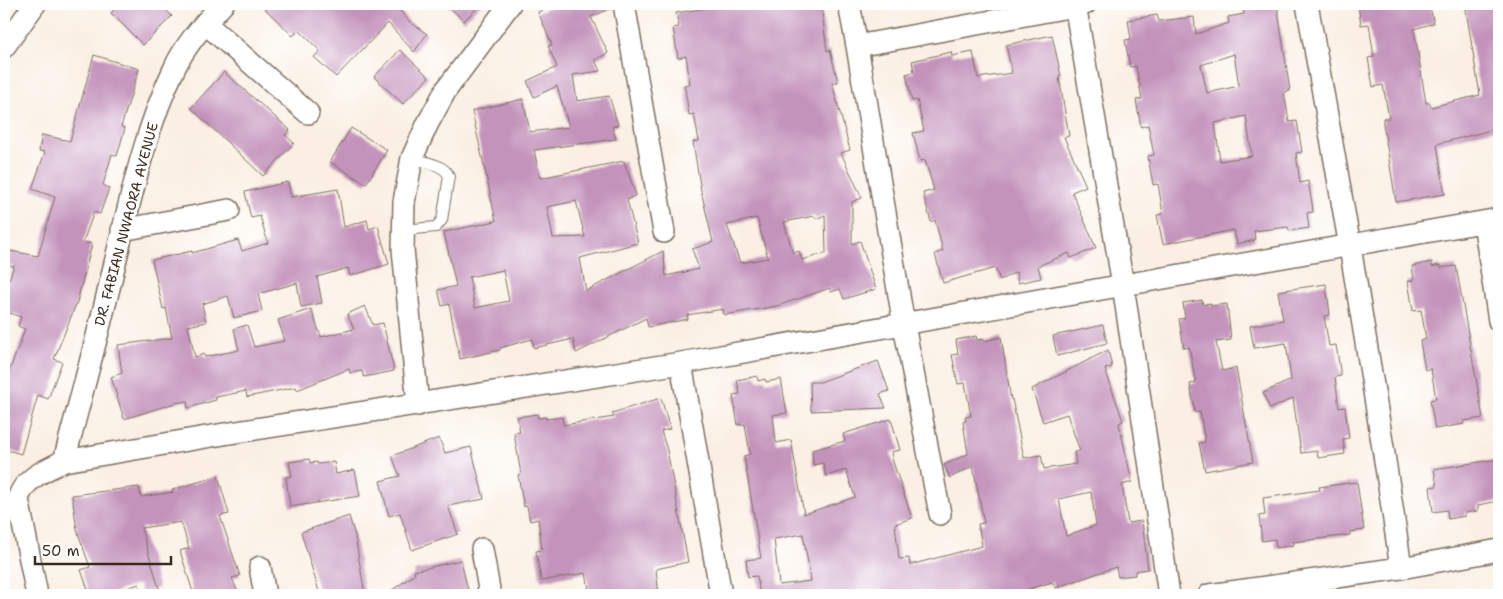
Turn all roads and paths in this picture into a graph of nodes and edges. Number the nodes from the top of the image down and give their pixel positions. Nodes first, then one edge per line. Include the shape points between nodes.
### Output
1 (35, 4) edge
2 (222, 4) edge
3 (510, 4) edge
4 (624, 4) edge
5 (849, 4) edge
6 (1078, 4) edge
7 (1307, 4) edge
8 (205, 23) junction
9 (857, 46) junction
10 (4, 47) edge
11 (308, 112) dead end
12 (412, 158) junction
13 (230, 210) dead end
14 (1492, 221) edge
15 (122, 230) junction
16 (403, 230) junction
17 (664, 232) dead end
18 (1351, 244) junction
19 (1123, 285) junction
20 (1499, 321) edge
21 (904, 324) junction
22 (681, 363) junction
23 (418, 405) junction
24 (64, 461) junction
25 (940, 514) dead end
26 (482, 549) dead end
27 (1499, 550) edge
28 (260, 567) dead end
29 (1401, 568) junction
30 (37, 595) edge
31 (265, 595) edge
32 (490, 595) edge
33 (721, 595) edge
34 (1169, 595) edge
35 (1209, 595) edge

1 - 10 street
2 - 8 street, DR. FABIAN NWAORA AVENUE
3 - 12 street via 446,90
4 - 17 street
5 - 9 street
6 - 9 street
6 - 19 street
7 - 18 street
8 - 11 street
8 - 15 street, DR. FABIAN NWAORA AVENUE via 176,66 154,118
9 - 21 street
12 - 16 street
12 - 16 lane via 443,168 450,176 440,224
13 - 15 street
14 - 18 street
14 - 20 street
15 - 24 street, DR. FABIAN NWAORA AVENUE
16 - 23 street via 402,249
18 - 19 street
18 - 29 street
19 - 21 street
19 - 34 street
21 - 22 street
21 - 25 street
22 - 23 street
22 - 33 street
23 - 24 street
24 - 30 street via 23,486 18,499
26 - 32 street
27 - 29 street
28 - 31 street
29 - 35 street

